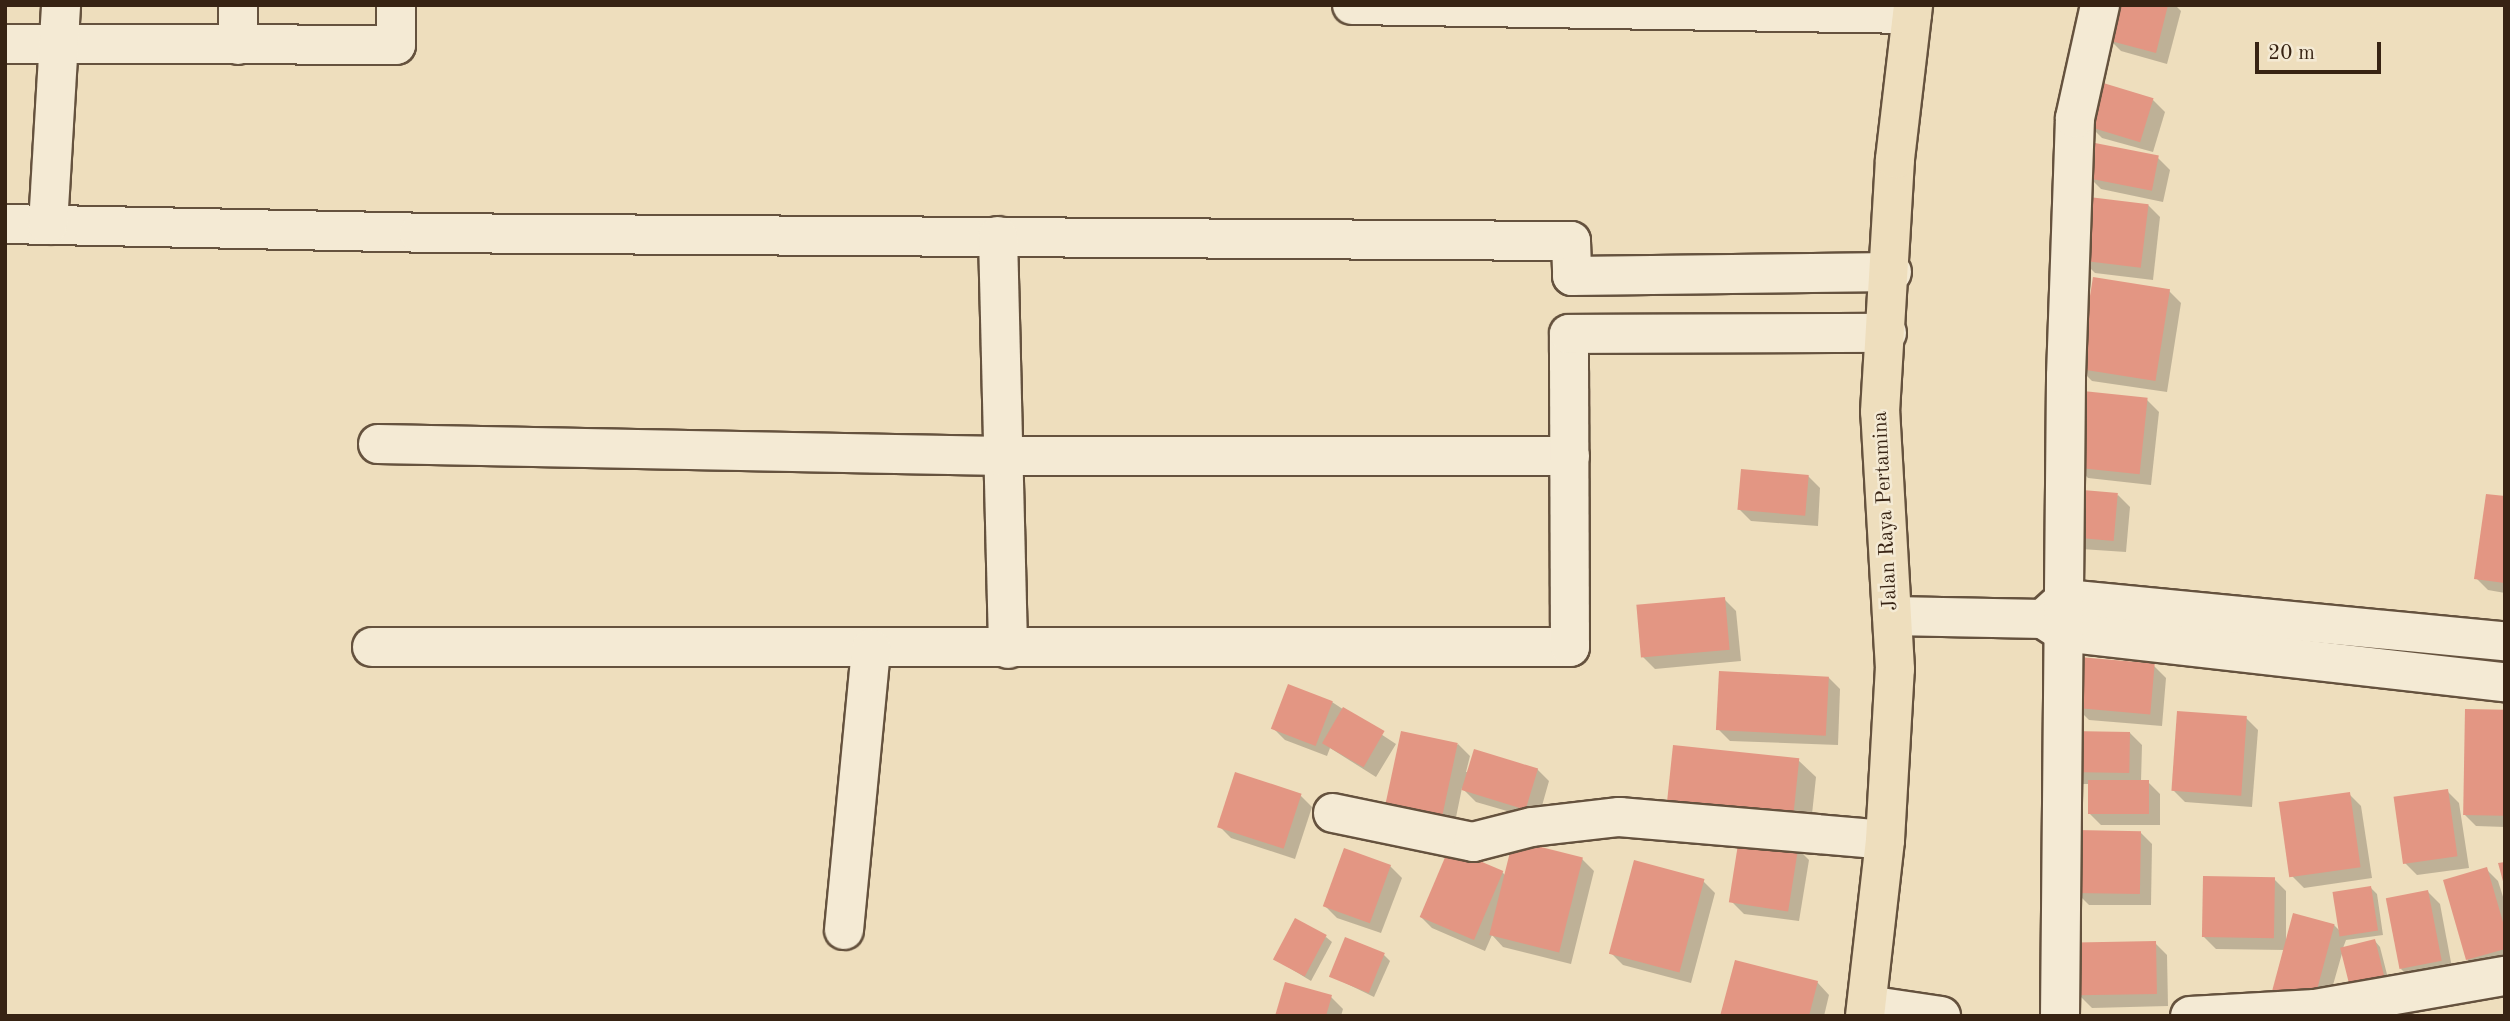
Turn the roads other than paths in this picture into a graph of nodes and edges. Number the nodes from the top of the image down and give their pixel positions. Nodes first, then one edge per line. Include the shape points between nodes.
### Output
1 (61, 5) edge
2 (238, 5) edge
3 (396, 5) edge
4 (1352, 5) edge
5 (2100, 5) edge
6 (1913, 10) edge
7 (5, 44) edge
8 (59, 44) junction
9 (238, 44) junction
10 (5, 225) edge
11 (48, 225) junction
12 (998, 236) junction
13 (1892, 272) junction
14 (1572, 276) junction
15 (1887, 333) junction
16 (1569, 334) junction
17 (378, 444) dead end
18 (1003, 456) junction
19 (1570, 456) junction
20 (1908, 617) junction
21 (2050, 617) junction
22 (2505, 641) edge
23 (372, 647) dead end
24 (871, 648) junction
25 (1008, 649) junction
26 (2505, 682) edge
27 (1333, 813) dead end
28 (1885, 840) junction
29 (844, 930) dead end
30 (2505, 976) edge
31 (1878, 1010) edge
32 (1941, 1016) edge
33 (2060, 1016) edge
34 (2190, 1016) edge

1 - 8 street
2 - 9 street
3 - 9 street via 396,46
4 - 6 street
5 - 21 street via 2074,118
6 - 13 main road, Jalan Raya Pertamina via 1895,159
7 - 8 street
8 - 9 street
8 - 11 street
10 - 11 street
11 - 12 street
12 - 14 street via 1572,241
12 - 18 street
13 - 14 street
13 - 15 main road, Jalan Raya Pertamina
14 - 16 street
15 - 16 street
15 - 20 main road, Jalan Raya Pertamina via 1880,412
16 - 19 street
17 - 18 street
18 - 19 street
18 - 25 street
19 - 25 street via 1570,647
20 - 21 street
20 - 28 main road, Jalan Raya Pertamina via 1895,669
21 - 22 street
21 - 26 street
21 - 33 street
23 - 24 street
24 - 25 street
24 - 29 street
27 - 28 street via 1473,842 1532,827 1619,817
28 - 31 main road, Jalan Raya Pertamina
30 - 34 street via 2315,1009
31 - 32 street

